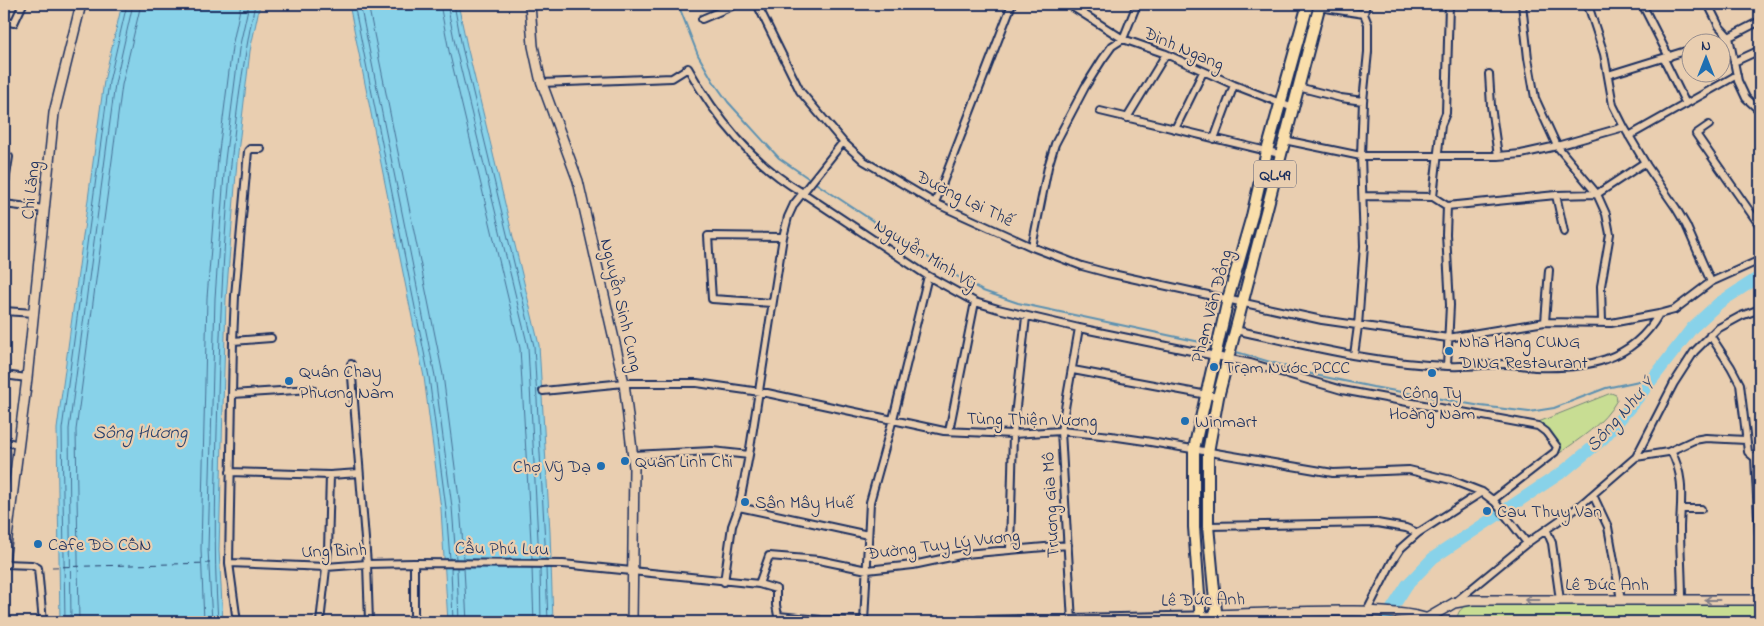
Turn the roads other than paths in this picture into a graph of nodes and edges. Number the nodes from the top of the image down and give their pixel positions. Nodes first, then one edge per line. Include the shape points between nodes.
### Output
1 (23, 4) edge
2 (80, 4) edge
3 (530, 4) edge
4 (737, 4) edge
5 (757, 4) edge
6 (1012, 4) edge
7 (1068, 4) edge
8 (1137, 4) edge
9 (1308, 4) edge
10 (1366, 4) edge
11 (1449, 4) edge
12 (1522, 4) edge
13 (1586, 4) edge
14 (1642, 4) edge
15 (1708, 4) edge
16 (1319, 6) edge
17 (1364, 14) junction
18 (702, 19) dead end
19 (4, 21) edge
20 (1760, 21) edge
21 (1724, 32) edge
22 (1732, 35) edge
23 (1123, 39) junction
24 (1760, 50) edge
25 (1732, 52) edge
26 (1682, 53) edge
27 (1166, 54) junction
28 (1666, 58) junction
29 (1734, 62) junction
30 (1203, 72) junction
31 (1490, 74) dead end
32 (1608, 75) junction
33 (1737, 75) junction
34 (541, 84) junction
35 (1234, 86) junction
36 (1298, 87) junction
37 (1363, 100) junction
38 (1281, 103) junction
39 (1686, 104) junction
40 (1293, 108) junction
41 (1100, 111) dead end
42 (1760, 112) edge
43 (1127, 118) junction
44 (1709, 125) dead end
45 (1624, 127) junction
46 (1175, 129) junction
47 (1629, 136) junction
48 (1214, 139) junction
49 (1284, 140) junction
50 (843, 142) junction
51 (1557, 146) junction
52 (261, 149) dead end
53 (1267, 151) junction
54 (1280, 154) junction
55 (1361, 156) junction
56 (1437, 156) junction
57 (1498, 156) junction
58 (9, 157) dead end
59 (1644, 163) junction
60 (4, 188) edge
61 (805, 189) junction
62 (1596, 194) junction
63 (1556, 195) junction
64 (1363, 196) junction
65 (1433, 197) junction
66 (935, 203) junction
67 (4, 204) edge
68 (1447, 206) junction
69 (44, 209) junction
70 (1760, 226) edge
71 (1564, 232) dead end
72 (783, 237) junction
73 (1032, 247) junction
74 (1760, 260) edge
75 (1549, 270) dead end
76 (928, 276) junction
77 (1711, 282) junction
78 (1228, 299) junction
79 (975, 302) junction
80 (1242, 302) junction
81 (772, 303) junction
82 (1760, 309) edge
83 (4, 311) edge
84 (34, 314) junction
85 (1659, 314) junction
86 (1026, 317) junction
87 (1545, 322) junction
88 (1602, 322) junction
89 (1358, 326) junction
90 (1079, 328) junction
91 (1236, 330) junction
92 (1710, 335) junction
93 (271, 338) dead end
94 (1448, 338) junction
95 (233, 341) junction
96 (1216, 349) junction
97 (1230, 352) junction
98 (1354, 354) junction
99 (351, 364) dead end
100 (1447, 366) junction
101 (1073, 370) junction
102 (4, 375) edge
103 (27, 378) junction
104 (624, 383) junction
105 (312, 389) dead end
106 (543, 391) dead end
107 (758, 391) junction
108 (232, 394) junction
109 (1205, 394) junction
110 (1218, 397) junction
111 (893, 419) junction
112 (1061, 431) junction
113 (949, 432) junction
114 (1013, 434) junction
115 (1746, 440) junction
116 (4, 442) edge
117 (18, 445) junction
118 (1194, 449) junction
119 (1672, 451) junction
120 (1208, 452) junction
121 (633, 455) junction
122 (749, 455) junction
123 (1636, 457) junction
124 (1757, 459) edge
125 (230, 472) junction
126 (359, 472) junction
127 (330, 475) junction
128 (1482, 492) junction
129 (1593, 495) junction
130 (1494, 501) junction
131 (739, 507) junction
132 (1701, 509) dead end
133 (1681, 510) junction
134 (1208, 526) junction
135 (1547, 530) junction
136 (1418, 534) junction
137 (868, 535) junction
138 (1527, 542) junction
139 (1068, 545) junction
140 (1010, 550) junction
141 (1760, 555) edge
142 (414, 562) junction
143 (440, 562) joint
144 (4, 563) edge
145 (229, 563) junction
146 (366, 564) junction
147 (326, 567) junction
148 (632, 570) junction
149 (867, 570) junction
150 (724, 582) junction
151 (759, 584) junction
152 (1560, 600) junction
153 (1621, 600) junction
154 (1682, 600) junction
155 (1760, 600) edge
156 (1454, 603) junction
157 (1371, 611) junction
158 (1201, 618) edge
159 (1135, 619) edge
160 (1217, 619) edge
161 (978, 620) dead end
162 (1072, 620) edge
163 (369, 621) edge
164 (1429, 621) edge
165 (43, 622) edge
166 (237, 622) edge
167 (320, 622) edge
168 (414, 622) edge
169 (632, 622) edge
170 (864, 622) edge
171 (1364, 622) edge

1 - 19 street via 14,23
2 - 69 street, Chi Lăng via 54,113
3 - 34 street, Nguyễn Sinh Cung via 533,46
4 - 18 street
5 - 50 street, Đường Lại Thế via 800,91
6 - 66 street
7 - 23 street, Đình Ngang
8 - 23 street
9 - 38 main road, Phạm Văn Đồng / QL.49
10 - 17 street
11 - 56 street via 1446,113 1440,125
12 - 51 street via 1535,98
13 - 32 street via 1597,30
14 - 28 street
15 - 21 street
16 - 17 street
16 - 36 main road, Phạm Văn Đồng / QL.49
17 - 37 street via 1368,24 1368,52
20 - 22 street
23 - 27 street, Đình Ngang
23 - 73 street via 1112,46 1102,60 1055,144
24 - 29 street
25 - 29 street
26 - 28 street
27 - 30 street, Đình Ngang
27 - 43 street
28 - 32 street
28 - 39 street
29 - 33 street
30 - 35 street, Đình Ngang
30 - 46 street
31 - 57 street
32 - 45 street via 1614,105
33 - 39 street
33 - 42 street via 1746,98
34 - 61 street, Nguyễn Minh Vỹ via 672,78 688,68 715,111 746,147 786,183
34 - 104 street, Nguyễn Sinh Cung via 578,181
35 - 38 street, Đình Ngang
35 - 48 street
36 - 37 street
36 - 40 main road, Phạm Văn Đồng / QL.49
37 - 55 street
38 - 40 street, Đình Ngang
38 - 53 main road, Phạm Văn Đồng / QL.49
39 - 47 street
40 - 49 main road, Phạm Văn Đồng / QL.49
41 - 43 street
43 - 46 street
44 - 70 street via 1696,134
45 - 47 street
45 - 51 street
46 - 48 street
47 - 59 street
48 - 53 street
49 - 54 main road, Phạm Văn Đồng / QL.49
49 - 55 street
50 - 61 street
50 - 66 street, Đường Lại Thế via 864,161
51 - 57 street
51 - 62 street
52 - 95 street via 248,151
53 - 54 street
53 - 78 main road, Phạm Văn Đồng / QL.49
54 - 80 main road, Phạm Văn Đồng / QL.49
55 - 56 street
55 - 64 street
56 - 57 street
56 - 65 street
58 - 60 street
59 - 62 street
59 - 77 street via 1686,225
61 - 72 street via 788,216
61 - 76 street, Nguyễn Minh Vỹ
62 - 63 street
62 - 88 street via 1606,214 1610,234 1601,286
63 - 68 street
63 - 71 street
64 - 65 street
64 - 89 street via 1364,246
65 - 68 street
66 - 73 street, Đường Lại Thế
67 - 69 street
68 - 94 street
69 - 84 street, Chi Lăng
72 - 81 street
72 - 81 street via 708,236 712,299
73 - 78 street, Đường Lại Thế via 1090,269
74 - 77 street, Đường Lại Thế
75 - 87 street
76 - 79 street, Nguyễn Minh Vỹ
76 - 111 street
77 - 85 street, Đường Lại Thế via 1674,310
78 - 80 street, Đường Lại Thế
78 - 96 main road, Phạm Văn Đồng / QL.49
79 - 86 street, Nguyễn Minh Vỹ
79 - 113 street
80 - 89 street, Đường Lại Thế
80 - 91 main road, Phạm Văn Đồng / QL.49
81 - 107 street
82 - 92 street via 1741,316
83 - 84 street
84 - 103 street, Chi Lăng
85 - 88 street, Đường Lại Thế
85 - 100 street via 1652,327 1637,342 1608,360 1579,366
86 - 90 street, Nguyễn Minh Vỹ
86 - 114 street
87 - 88 street, Đường Lại Thế
87 - 94 street, Đường Lại Thế
89 - 94 street, Đường Lại Thế
89 - 98 street
90 - 96 street, Nguyễn Minh Vỹ
90 - 101 street, Trương Gia Mô
91 - 97 main road, Phạm Văn Đồng / QL.49
91 - 98 street
92 - 115 street via 1740,384
92 - 123 street via 1694,352 1674,383
93 - 95 street
94 - 100 street
95 - 108 street
96 - 97 street, Nguyễn Minh Vỹ
96 - 109 main road, Phạm Văn Đồng / QL.49
97 - 110 main road, Phạm Văn Đồng / QL.49
97 - 130 street, Nguyễn Minh Vỹ via 1250,364 1342,390 1538,426 1557,447 1555,452
98 - 100 street
99 - 126 street
101 - 109 street
101 - 112 street, Trương Gia Mô
102 - 103 street
103 - 117 street, Chi Lăng
104 - 106 street, Tùng Thiện Vương
104 - 107 street, Tùng Thiện Vương via 697,383
104 - 121 street, Nguyễn Sinh Cung
105 - 108 street
107 - 111 street, Tùng Thiện Vương
107 - 122 street
108 - 125 street
109 - 110 street
109 - 118 main road, Phạm Văn Đồng / QL.49
110 - 120 main road, Phạm Văn Đồng / QL.49
111 - 113 street, Tùng Thiện Vương
111 - 137 street via 870,502
112 - 114 street, Tùng Thiện Vương
112 - 118 street, Tùng Thiện Vương
112 - 139 street, Trương Gia Mô
113 - 114 street, Tùng Thiện Vương
114 - 140 street
115 - 119 street via 1706,438
115 - 124 street via 1748,452
116 - 117 street
117 - 144 street, Chi Lăng
118 - 120 street, Tùng Thiện Vương
118 - 158 main road, Phạm Văn Đồng / QL.49 via 1194,526
119 - 123 street
119 - 133 street via 1682,481
120 - 128 street, Tùng Thiện Vương via 1333,473 1409,470 1451,480
120 - 134 main road, Phạm Văn Đồng / QL.49
121 - 122 street via 712,451
121 - 148 street, Nguyễn Sinh Cung
122 - 131 street
123 - 129 street
124 - 141 street
125 - 127 street
125 - 145 street
126 - 127 street
126 - 146 street
127 - 147 street
128 - 130 street, Tùng Thiện Vương
128 - 136 street
129 - 135 street
129 - 153 street via 1608,527
130 - 138 street, Tùng Thiện Vương
131 - 137 street
131 - 150 street via 732,526
132 - 133 street
133 - 154 street
134 - 136 street via 1377,523
134 - 160 main road, Phạm Văn Đồng / QL.49
135 - 138 street
135 - 152 street via 1552,543
136 - 157 street via 1401,548 1392,562
137 - 149 street
138 - 156 street
139 - 140 street, Đường Tuy Lý Vương
139 - 162 street, Trương Gia Mô
140 - 149 street, Đường Tuy Lý Vương
142 - 143 street, Ưng Bình
142 - 146 street, Ưng Bình
142 - 168 street
143 - 148 street, Cầu Phú Lưu via 563,564
144 - 165 street via 38,568
145 - 147 street, Ưng Bình
145 - 166 street
146 - 147 street, Ưng Bình
146 - 163 street
147 - 167 street
148 - 150 street
148 - 169 street, Nguyễn Sinh Cung
149 - 151 street, Đường Tuy Lý Vương via 819,560 769,556
149 - 170 street
150 - 151 street
151 - 170 street via 776,589 778,616
152 - 153 street, Lê Đức Anh
152 -> 156 street, Lê Đức Anh
153 - 154 street, Lê Đức Anh
155 -> 154 street, Lê Đức Anh
156 - 164 street, Lê Đức Anh
157 - 160 street, Lê Đức Anh
157 - 164 street, Lê Đức Anh
157 - 171 street
158 - 159 street, Lê Đức Anh
158 - 160 street, Lê Đức Anh
159 - 162 street, Lê Đức Anh
161 - 162 street, Lê Đức Anh

